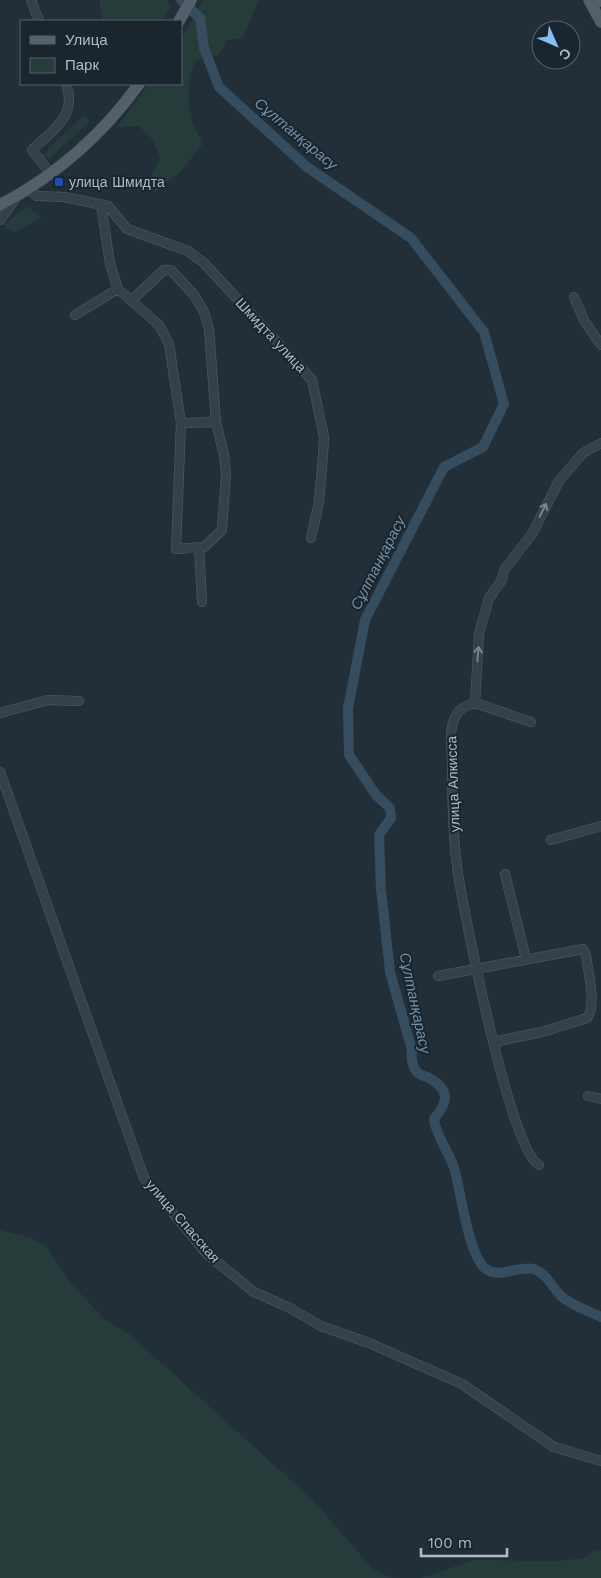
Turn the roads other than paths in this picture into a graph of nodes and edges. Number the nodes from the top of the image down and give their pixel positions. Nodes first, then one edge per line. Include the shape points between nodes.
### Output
1 (31, 0) edge
2 (191, 0) edge
3 (589, 0) edge
4 (181, 17) edge
5 (39, 20) edge
6 (601, 22) edge
7 (66, 85) edge
8 (138, 85) edge
9 (51, 174) junction
10 (23, 192) junction
11 (101, 204) junction
12 (0, 205) edge
13 (0, 220) edge
14 (118, 289) junction
15 (574, 297) dead end
16 (132, 300) junction
17 (75, 314) dead end
18 (601, 345) edge
19 (216, 422) junction
20 (181, 423) junction
21 (601, 443) edge
22 (311, 538) dead end
23 (199, 547) junction
24 (202, 602) dead end
25 (79, 701) dead end
26 (475, 703) junction
27 (0, 713) edge
28 (531, 722) dead end
29 (0, 772) edge
30 (601, 826) edge
31 (551, 840) dead end
32 (505, 874) dead end
33 (526, 959) junction
34 (477, 967) junction
35 (438, 976) dead end
36 (493, 1042) junction
37 (588, 1096) dead end
38 (601, 1099) edge
39 (539, 1165) dead end
40 (601, 1461) edge

1 - 5 street
2 - 4 main road
3 - 6 main road
7 - 9 street via 70,99 62,124 32,150
8 - 9 main road via 124,106
9 - 10 main road
10 - 11 street
10 - 12 main road
10 - 13 street
11 - 14 street via 110,264
11 - 22 street, Шмидта улица via 112,209 127,229 188,251 204,263 312,380 324,446 319,502
14 - 16 street
14 - 17 street
15 - 18 street via 585,322
16 - 19 street via 164,270 171,270 194,295 210,329
16 - 20 street via 166,335
19 - 20 street
19 - 23 street via 226,473 222,530 204,547
20 - 23 street via 176,549
26 -> 21 street via 479,634 489,598 502,580 504,570 532,534 559,481 583,453
23 - 24 street
25 - 27 street via 48,700
26 - 28 street
26 - 34 street, улица Алкисса via 458,711 452,721 451,733 459,880
29 - 40 street, улица Спасская via 144,1178 207,1254 254,1292 321,1326 462,1384 554,1447
30 - 31 street
32 - 33 street
33 - 34 street
33 - 36 street via 583,949 593,1005 591,1013 587,1018 542,1032
34 - 35 street
34 - 36 street, улица Алкисса
36 - 39 street, улица Алкисса via 520,1137 529,1156
37 - 38 street

